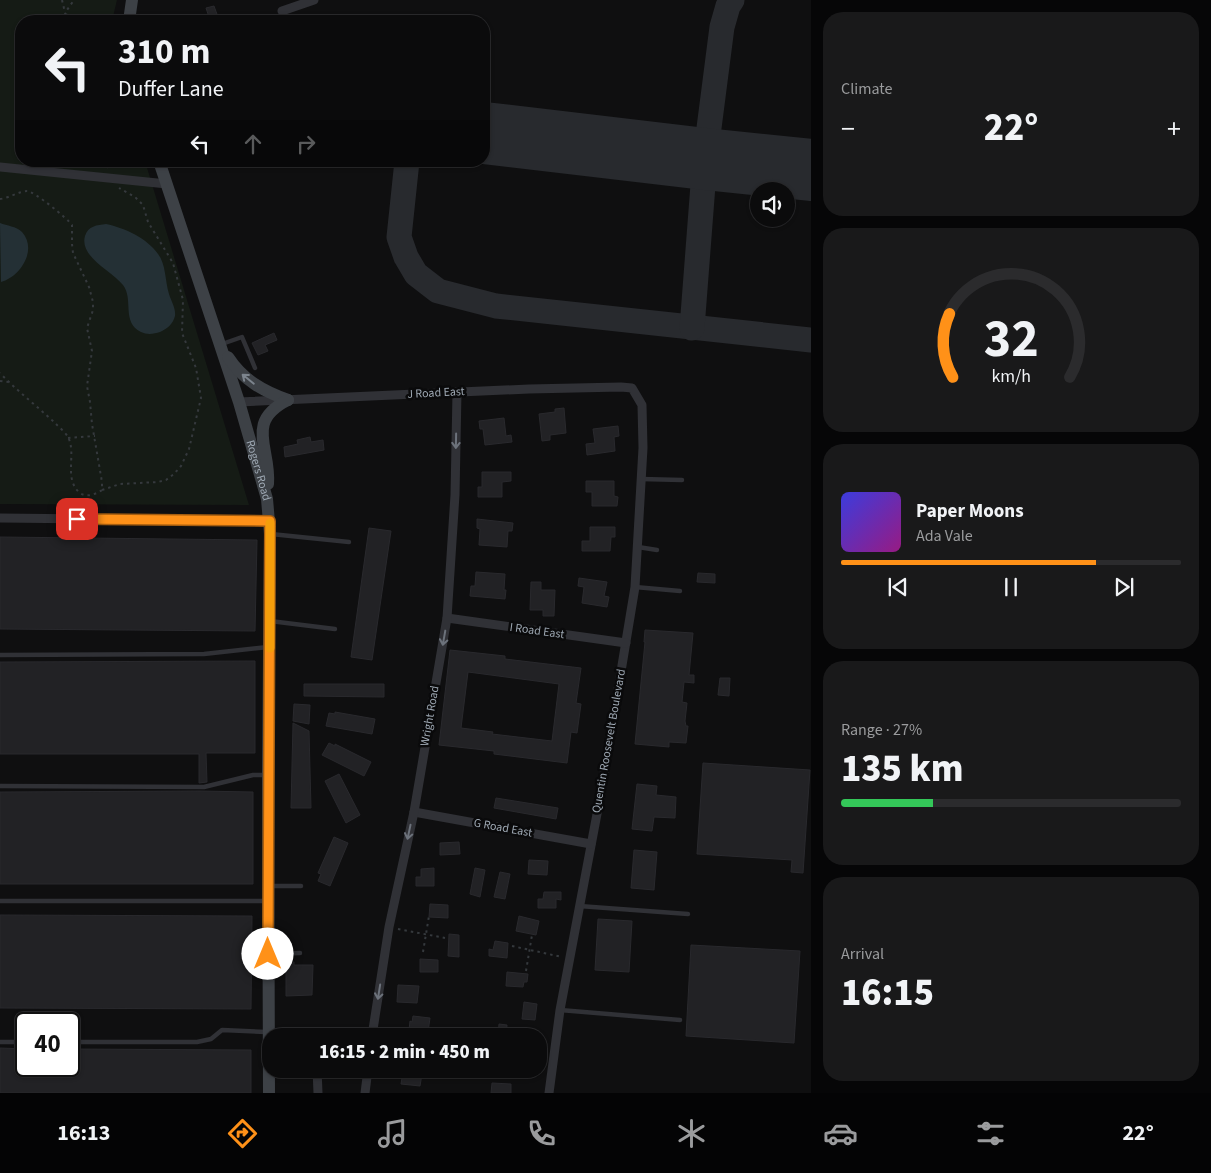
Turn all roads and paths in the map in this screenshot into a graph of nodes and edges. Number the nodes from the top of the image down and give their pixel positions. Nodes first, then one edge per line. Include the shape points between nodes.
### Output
1 (62, 0) edge
2 (74, 0) edge
3 (132, 0) edge
4 (314, 0) edge
5 (282, 11) dead end
6 (66, 15) edge
7 (67, 15) edge
8 (130, 15) edge
9 (0, 166) edge
10 (161, 167) edge
11 (167, 184) junction
12 (120, 189) dead end
13 (0, 199) edge
14 (220, 345) junction
15 (255, 368) dead end
16 (0, 373) edge
17 (0, 381) edge
18 (8, 382) junction
19 (632, 388) joint
20 (457, 392) junction
21 (288, 400) junction
22 (239, 402) junction
23 (95, 436) junction
24 (68, 438) junction
25 (641, 479) junction
26 (682, 480) dead end
27 (102, 490) junction
28 (268, 499) junction
29 (0, 518) edge
30 (270, 521) junction
31 (270, 534) junction
32 (349, 542) dead end
33 (638, 547) junction
34 (658, 550) dead end
35 (635, 587) junction
36 (680, 591) dead end
37 (447, 618) junction
38 (270, 621) junction
39 (335, 629) dead end
40 (626, 643) junction
41 (270, 647) junction
42 (0, 655) edge
43 (268, 775) junction
44 (0, 786) edge
45 (414, 812) junction
46 (591, 844) junction
47 (268, 886) junction
48 (301, 886) dead end
49 (0, 901) edge
50 (268, 901) junction
51 (579, 906) junction
52 (688, 914) dead end
53 (428, 916) dead end
54 (389, 927) junction
55 (426, 934) junction
56 (532, 935) dead end
57 (445, 938) dead end
58 (512, 946) dead end
59 (530, 950) junction
60 (423, 952) dead end
61 (300, 953) dead end
62 (268, 954) junction
63 (569, 958) junction
64 (526, 971) dead end
65 (560, 1010) junction
66 (680, 1020) dead end
67 (268, 1028) edge
68 (373, 1028) edge
69 (262, 1032) edge
70 (0, 1042) edge
71 (15, 1042) edge
72 (80, 1042) edge
73 (270, 1078) edge
74 (317, 1078) edge
75 (367, 1078) edge
76 (270, 1093) edge
77 (318, 1093) edge
78 (366, 1093) edge
79 (548, 1093) edge

1 - 6 path
2 - 7 path
3 - 8 street
4 - 5 street
9 - 11 street
10 - 11 street, Rogers Road
11 - 14 street, Rogers Road
12 - 27 path via 143,205 148,222 174,263 182,300 182,333 196,368 200,398 189,449 174,474 158,482 120,484
13 - 23 path via 30,192 72,225 73,253 93,302 87,328 92,351 87,386
14 - 15 lane via 242,337
21 -> 14 street via 267,393 242,375
14 - 22 street, Rogers Road
16 - 18 path
17 - 18 path
18 - 24 path
19 - 20 street, J Road East
19 - 25 street, Quentin Roosevelt Boulevard via 642,404
20 - 21 street, J Road East
20 -> 37 street, Wright Road via 455,495
21 - 22 street, J Road East
21 - 28 street via 275,407 263,424 262,439 269,475
22 - 28 street, Rogers Road
23 - 24 path
23 - 27 path
24 - 27 path via 74,485 80,493 87,495
25 - 26 lane
25 - 33 street, Quentin Roosevelt Boulevard
28 - 30 street, Rogers Road
29 - 30 street
30 - 31 street, Rogers Road
31 - 32 lane
31 - 38 street, Rogers Road
33 - 34 lane
33 - 35 street, Quentin Roosevelt Boulevard
35 - 36 lane
35 - 40 street, Quentin Roosevelt Boulevard
37 - 40 street, I Road East
37 -> 45 street, Wright Road
38 - 39 lane
38 - 41 street, Rogers Road
40 - 46 street, Quentin Roosevelt Boulevard
41 - 42 lane via 204,654
41 - 43 street, Rogers Road
43 - 44 lane via 253,775 204,787
43 - 47 street, Rogers Road
45 - 46 street, G Road East
45 -> 54 street, Wright Road
46 - 51 street, Quentin Roosevelt Boulevard
47 - 48 lane
47 - 50 street, Rogers Road
49 - 50 lane
50 - 62 street, Rogers Road
51 - 52 lane
51 - 63 street, Quentin Roosevelt Boulevard
53 - 55 path
54 - 55 path
54 -> 68 street, Wright Road
55 - 57 path
55 - 60 path
56 - 59 path
58 - 59 path
59 - 63 path
59 - 64 path
61 - 62 lane
62 - 67 street, Rogers Road
63 - 65 street, Quentin Roosevelt Boulevard
65 - 66 lane
65 - 79 street, Quentin Roosevelt Boulevard
69 - 72 lane via 222,1030 197,1042
70 - 71 lane
73 - 76 street, Rogers Road
74 - 77 street
75 - 78 street

